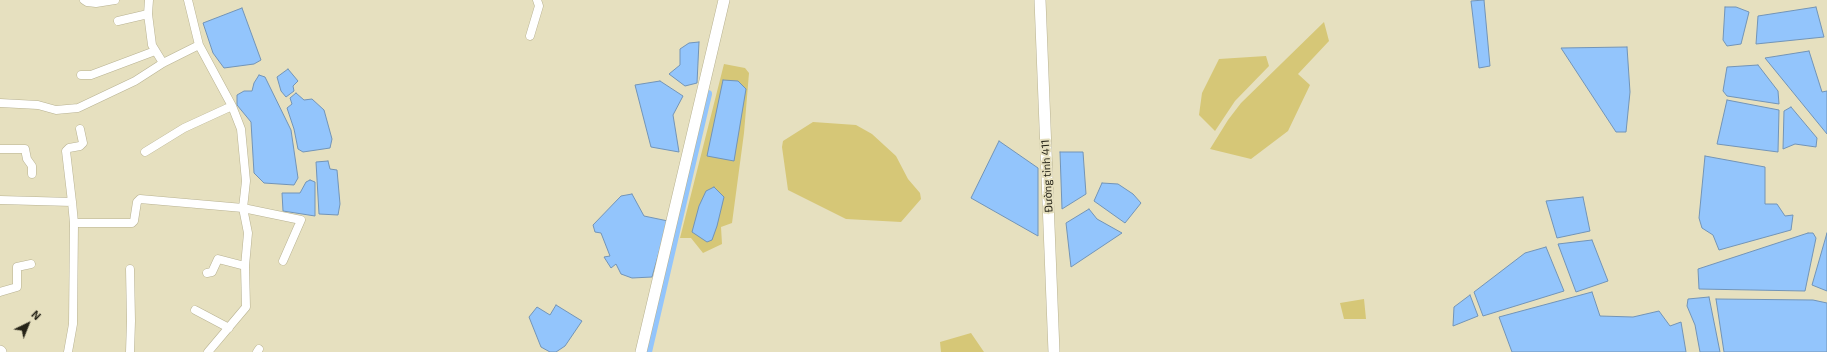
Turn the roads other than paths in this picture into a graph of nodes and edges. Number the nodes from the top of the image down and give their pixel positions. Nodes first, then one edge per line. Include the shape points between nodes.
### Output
1 (84, 0) edge
2 (115, 0) edge
3 (149, 0) edge
4 (188, 0) edge
5 (537, 0) edge
6 (724, 0) edge
7 (1040, 0) edge
8 (148, 14) junction
9 (118, 21) dead end
10 (530, 36) dead end
11 (199, 46) junction
12 (155, 51) junction
13 (163, 63) junction
14 (81, 75) dead end
15 (0, 103) edge
16 (232, 106) junction
17 (80, 129) dead end
18 (0, 149) edge
19 (145, 152) dead end
20 (32, 174) dead end
21 (0, 200) edge
22 (72, 202) junction
23 (243, 208) junction
24 (74, 223) junction
25 (283, 261) dead end
26 (32, 264) dead end
27 (245, 266) junction
28 (130, 269) dead end
29 (208, 273) dead end
30 (0, 292) edge
31 (196, 310) dead end
32 (229, 328) junction
33 (68, 352) edge
34 (130, 352) edge
35 (208, 352) edge
36 (640, 352) edge
37 (1054, 352) edge

1 - 2 street via 96,3
3 - 8 street
4 - 11 street
5 - 10 street via 539,6
6 - 36 main road
7 - 37 main road, Đường tỉnh 411
8 - 9 street
8 - 12 street
11 - 13 street
11 - 16 street
12 - 13 street
12 - 14 street via 91,75
13 - 15 street via 135,81 78,108 56,110 33,104
16 - 19 street via 184,128
16 - 23 street via 241,129 246,181
17 - 22 street via 83,143 66,151
18 - 20 street via 25,148 27,159 32,166
21 - 22 street
22 - 24 street
23 - 24 street via 140,199 132,223
23 - 25 street via 301,220
23 - 27 street via 248,234
24 - 33 street via 73,324
26 - 30 street via 17,267 17,287
27 - 29 street via 218,259 212,272
27 - 32 street via 246,307
28 - 34 street
31 - 32 street
32 - 35 street

